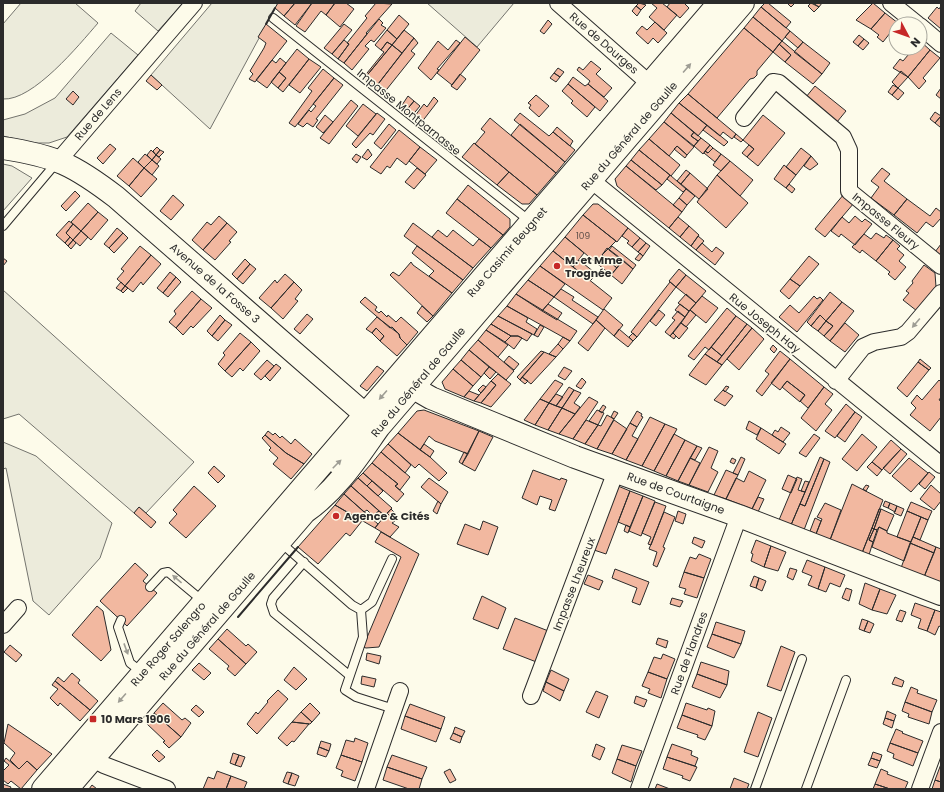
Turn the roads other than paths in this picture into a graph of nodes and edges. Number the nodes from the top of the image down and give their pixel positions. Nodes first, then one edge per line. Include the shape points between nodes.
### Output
1 (194, 3) edge
2 (558, 3) edge
3 (743, 3) edge
4 (892, 3) edge
5 (907, 16) edge
6 (273, 18) dead end
7 (716, 20) edge
8 (928, 33) edge
9 (941, 44) edge
10 (650, 84) junction
11 (744, 118) dead end
12 (3, 148) edge
13 (59, 160) junction
14 (591, 180) junction
15 (531, 223) junction
16 (3, 226) edge
17 (941, 266) edge
18 (941, 293) edge
19 (412, 374) junction
20 (836, 381) junction
21 (372, 420) junction
22 (941, 465) edge
23 (616, 471) junction
24 (328, 473) dead end
25 (297, 502) junction
26 (739, 516) junction
27 (280, 542) junction
28 (392, 559) dead end
29 (304, 562) junction
30 (150, 587) dead end
31 (941, 594) edge
32 (204, 602) junction
33 (18, 608) dead end
34 (361, 610) junction
35 (121, 620) dead end
36 (3, 625) edge
37 (182, 655) junction
38 (802, 658) dead end
39 (143, 673) junction
40 (349, 675) junction
41 (846, 680) dead end
42 (400, 691) dead end
43 (531, 696) dead end
44 (394, 710) junction
45 (941, 732) edge
46 (93, 759) junction
47 (53, 786) edge
48 (167, 789) edge
49 (366, 789) edge
50 (639, 789) edge
51 (755, 789) edge
52 (806, 789) edge
53 (920, 789) edge

1 - 13 street, Rue de Lens
2 - 10 street, Rue de Dourges
3 - 7 main road, Rue du Général de Gaulle
4 - 5 street
6 - 15 lane, Impasse Montparnasse
7 - 10 main road, Rue Casimir Beugnet
14 -> 7 main road, Rue du Général de Gaulle
8 - 9 street
10 - 15 main road, Rue Casimir Beugnet
10 - 19 lane via 644,104
11 - 17 street, Impasse Fleury via 773,82 779,83 843,137 849,150 849,191
12 - 13 main road, Avenue de la Fosse 3
13 - 16 lane, Rue de Lens
13 - 21 main road, Avenue de la Fosse 3 via 87,175 116,197
14 - 19 main road, Rue du Général de Gaulle
14 - 20 street, Rue Joseph Hay
15 - 19 main road, Rue Casimir Beugnet via 413,357
18 -> 20 street via 901,337 874,342 863,347
19 - 21 main road, Rue Casimir Beugnet
19 - 23 main road, Rue de Courtaigne via 438,401
20 - 22 street, Rue Joseph Hay
24 -> 21 lane
21 - 25 main road, Rue Casimir Beugnet
21 - 27 main road, Rue du Général de Gaulle via 343,477 322,500 305,512
23 - 26 main road, Rue de Courtaigne
23 - 43 street, Impasse Lheureux
25 - 32 main road, Rue Roger Salengro
25 - 37 lane via 184,639
26 - 31 main road, Rue de Courtaigne
26 - 50 street, Rue de Flandres
27 - 29 lane
27 - 37 main road, Rue du Général de Gaulle
28 - 34 lane via 372,602
29 - 34 lane
29 - 40 lane via 273,598 271,604 274,613
32 -> 30 lane via 168,572 163,573
32 - 39 main road, Rue Roger Salengro
33 - 36 street
34 - 40 lane via 363,637
35 -> 39 lane via 118,627 130,663
37 - 46 main road, Rue du Général de Gaulle
38 - 51 lane
39 -> 47 main road, Rue Roger Salengro
40 - 44 lane via 345,690 356,697
41 - 52 lane
42 - 44 street
44 - 49 street
45 - 53 street
46 - 47 main road, Rue Roger Salengro
46 - 48 street

